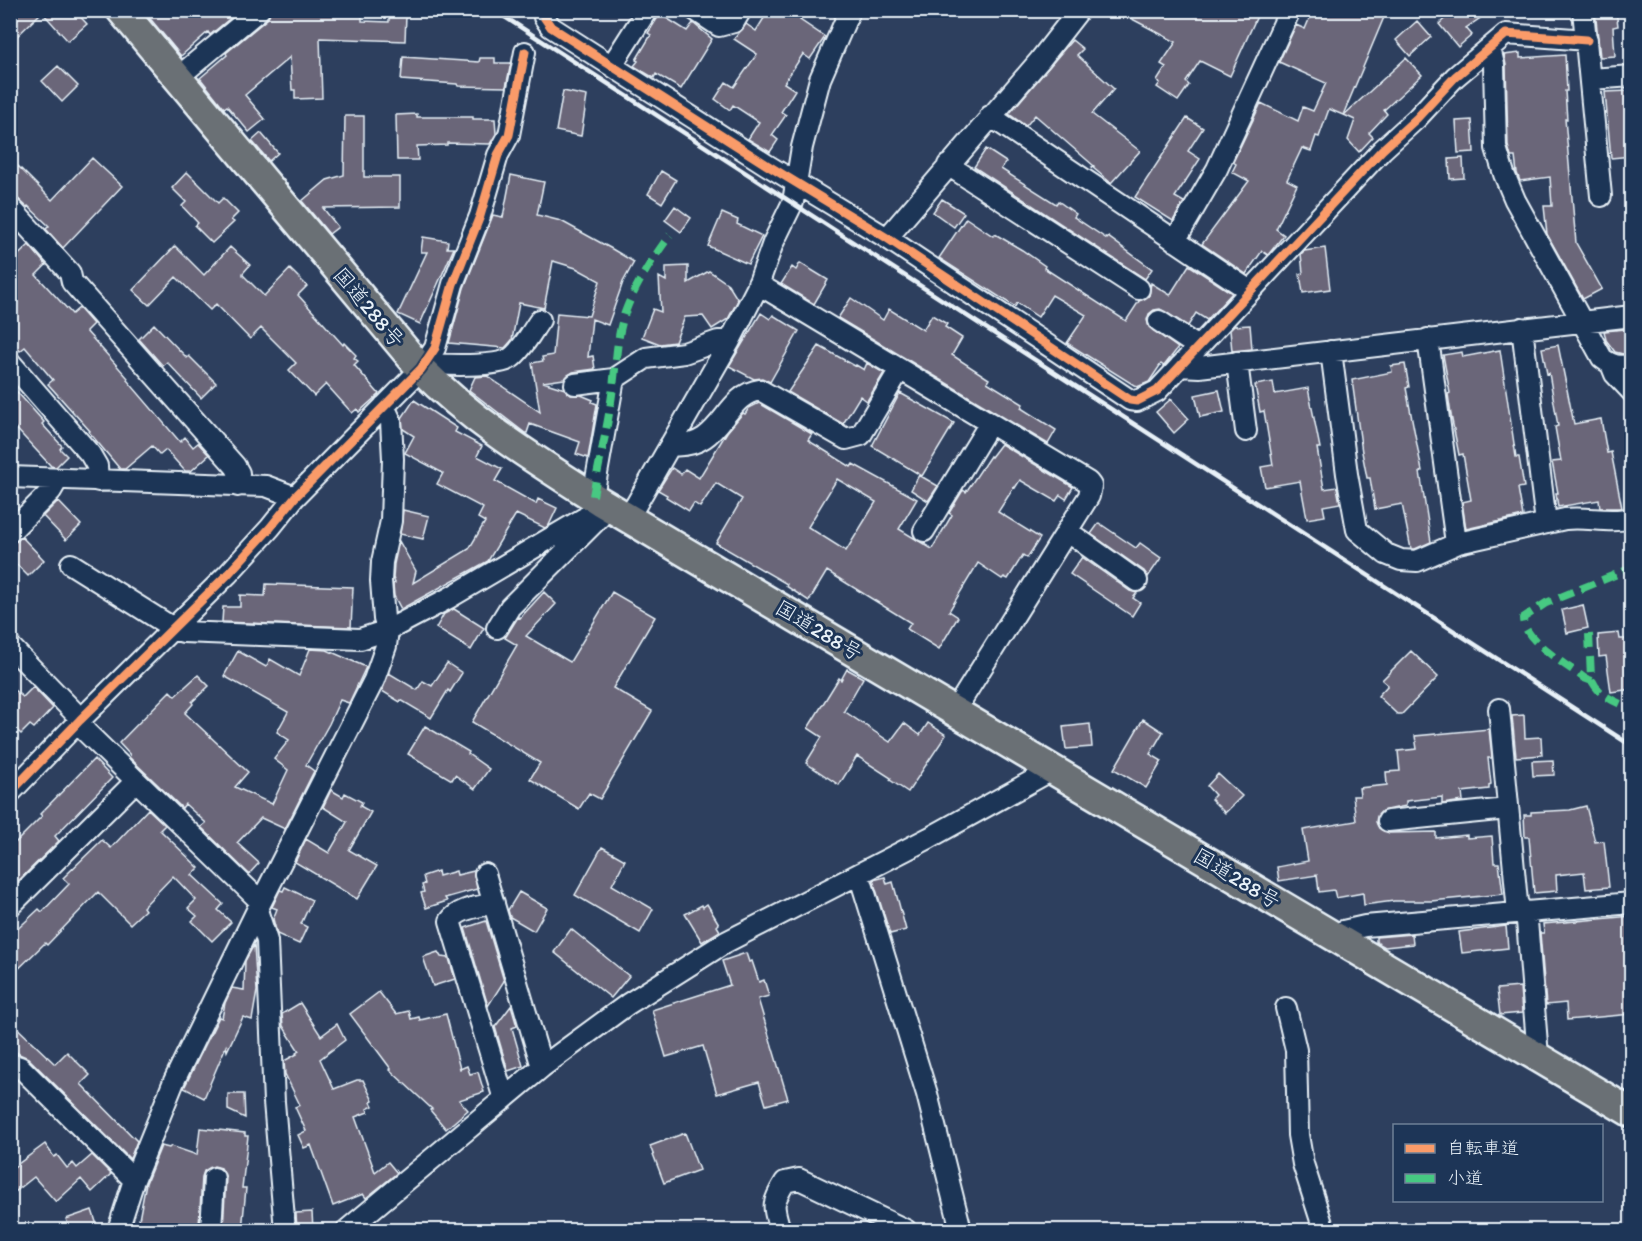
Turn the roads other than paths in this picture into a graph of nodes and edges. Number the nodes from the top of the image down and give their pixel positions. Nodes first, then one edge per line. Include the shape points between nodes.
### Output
1 (121, 10) edge
2 (259, 10) edge
3 (545, 10) edge
4 (647, 10) edge
5 (695, 10) edge
6 (741, 10) edge
7 (850, 10) edge
8 (1079, 10) edge
9 (1290, 10) edge
10 (1583, 10) edge
11 (1587, 40) junction
12 (1490, 48) junction
13 (525, 52) dead end
14 (612, 65) junction
15 (1632, 76) edge
16 (177, 78) junction
17 (1591, 79) junction
18 (990, 116) junction
19 (948, 165) junction
20 (797, 182) junction
21 (1601, 196) dead end
22 (10, 207) edge
23 (887, 238) junction
24 (1175, 241) junction
25 (758, 285) junction
26 (1139, 289) dead end
27 (1250, 291) junction
28 (1632, 316) edge
29 (540, 320) dead end
30 (1159, 321) dead end
31 (1581, 321) junction
32 (1522, 328) junction
33 (1428, 339) junction
34 (730, 341) junction
35 (1198, 347) junction
36 (1331, 351) junction
37 (10, 362) edge
38 (1237, 362) junction
39 (1611, 364) junction
40 (423, 365) junction
41 (1632, 365) edge
42 (1180, 366) junction
43 (900, 369) junction
44 (614, 379) junction
45 (575, 384) dead end
46 (1632, 392) edge
47 (384, 406) junction
48 (990, 423) junction
49 (1246, 431) dead end
50 (670, 446) junction
51 (10, 477) edge
52 (58, 479) junction
53 (98, 481) junction
54 (238, 486) junction
55 (295, 497) junction
56 (608, 506) junction
57 (1632, 519) edge
58 (1546, 523) junction
59 (924, 531) dead end
60 (1067, 531) junction
61 (10, 532) edge
62 (1456, 543) junction
63 (71, 564) dead end
64 (1137, 581) dead end
65 (497, 628) dead end
66 (174, 629) junction
67 (388, 630) junction
68 (10, 646) edge
69 (1499, 709) dead end
70 (954, 712) junction
71 (80, 720) junction
72 (1052, 770) junction
73 (136, 781) junction
74 (10, 793) edge
75 (1508, 809) junction
76 (1388, 821) dead end
77 (485, 873) dead end
78 (859, 874) junction
79 (494, 903) junction
80 (1632, 903) edge
81 (10, 906) edge
82 (259, 906) junction
83 (1521, 912) junction
84 (1336, 937) junction
85 (1286, 1008) dead end
86 (1538, 1056) junction
87 (10, 1064) edge
88 (542, 1067) junction
89 (504, 1099) junction
90 (1632, 1113) edge
91 (214, 1178) dead end
92 (134, 1180) junction
93 (118, 1230) edge
94 (210, 1230) edge
95 (285, 1230) edge
96 (347, 1230) edge
97 (780, 1230) edge
98 (906, 1230) edge
99 (961, 1230) edge
100 (1324, 1230) edge

1 - 16 highway, 国道288号
2 - 16 street
3 - 14 street via 544,17 552,27
4 - 14 street
5 - 6 street via 719,26 734,22
7 - 20 street via 820,79
8 - 18 street
9 - 24 street via 1217,169
10 - 11 street
11 - 12 street via 1506,34
11 - 17 street
12 - 27 street via 1382,150
12 - 31 street via 1500,161 1515,200
13 - 40 street via 508,135 453,284 435,348
14 - 20 street
15 - 17 street
16 - 40 highway, 国道288号
17 - 21 street
18 - 19 street
18 - 24 street
19 - 23 street
19 - 26 street
20 - 23 street
20 - 25 street via 793,202
22 - 54 street via 235,466
23 - 42 street via 1130,400 1137,401 1157,391
24 - 27 street
25 - 34 street
25 - 43 street
27 - 35 street
28 - 31 street
29 - 40 street via 513,357 503,362
30 - 35 street
31 - 32 street
31 - 39 street via 1602,358
32 - 33 street
32 - 58 street
33 - 36 street
33 - 62 street
34 - 44 street via 641,360
34 - 50 street
35 - 42 street
36 - 38 street
36 - 62 street via 1357,530 1386,554 1401,560 1417,561
37 - 53 street via 90,454 97,466
38 - 42 street
38 - 49 street
39 - 41 street
39 - 46 street
40 - 47 street
40 - 56 highway, 国道288号 via 443,392 493,432
43 - 48 street
43 - 50 street via 861,435 846,439 760,390 743,396 710,435 684,446
44 - 45 street
44 - 56 street
47 - 55 street
47 - 67 street via 391,421 392,449 391,521 381,581
48 - 59 street
48 - 60 street via 1088,482 1091,491
50 - 56 street
51 - 52 street
52 - 53 street
52 - 61 street
53 - 54 street
54 - 55 street via 266,486
55 - 66 street
56 - 65 street via 510,608
56 - 67 street
56 - 70 highway, 国道288号
57 - 58 street via 1580,517
58 - 62 street
60 - 64 street
60 - 70 street
63 - 66 street
66 - 67 street via 360,639
66 - 71 street
67 - 82 street via 374,680
68 - 71 street
69 - 75 street
70 - 72 highway, 国道288号
71 - 73 street via 86,732
71 - 74 street
72 - 78 street
72 - 84 highway, 国道288号
73 - 81 street
73 - 82 street
75 - 76 street
75 - 83 street
77 - 79 street
78 - 88 street via 726,942 628,1004
78 - 99 street via 927,1094
79 - 88 street
79 - 89 street via 460,912 450,921
80 - 83 street
82 - 92 street via 174,1081
82 - 95 street via 267,941 274,1102
83 - 84 street via 1365,926
83 - 86 street via 1527,921
84 - 86 highway, 国道288号
85 - 100 street via 1296,1050 1298,1135
86 - 90 highway, 国道288号
87 - 92 street via 20,1067
88 - 89 street
89 - 96 street
91 - 94 street
92 - 93 street
97 - 98 street via 774,1200 785,1182 799,1179

